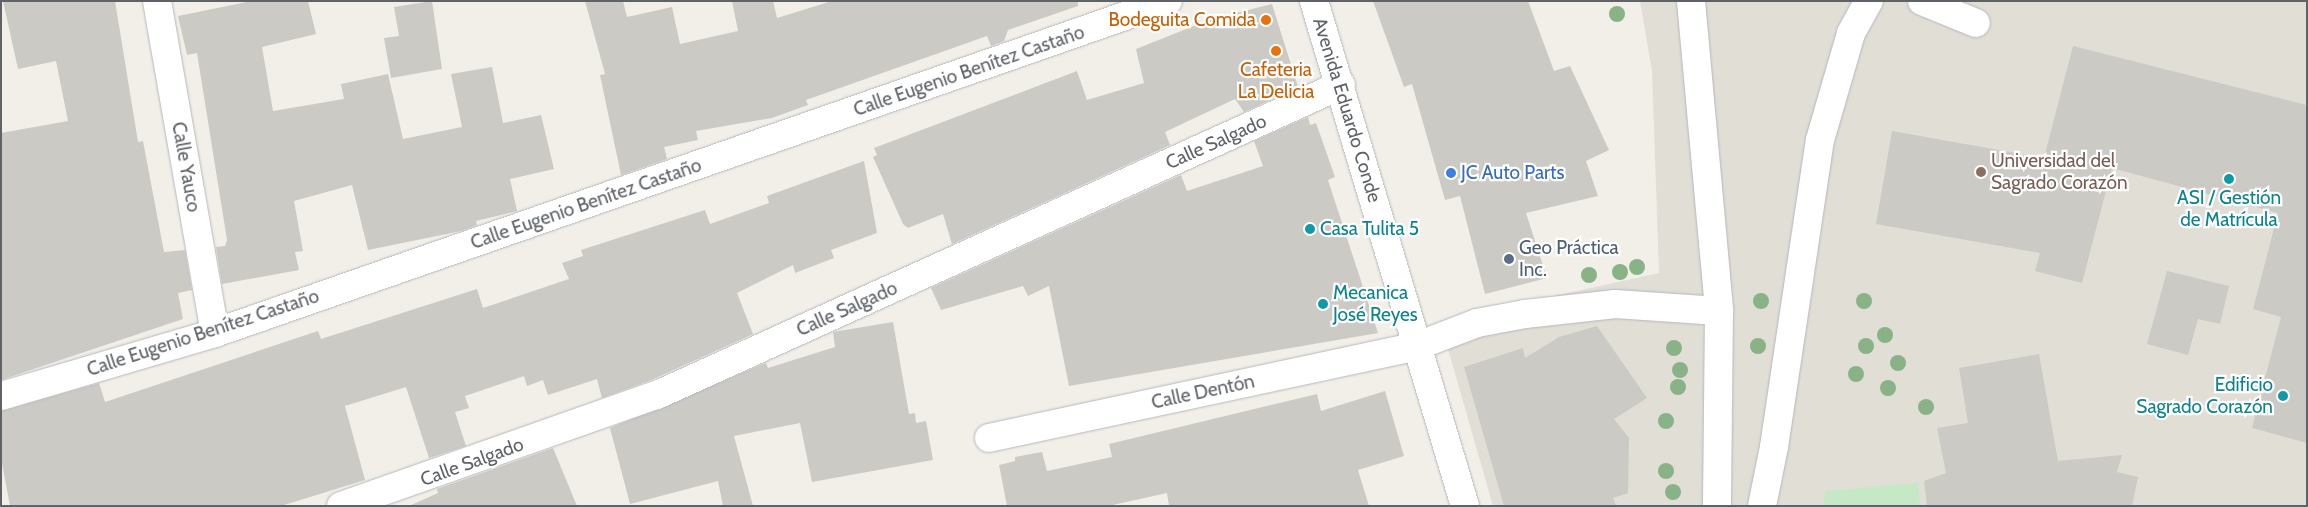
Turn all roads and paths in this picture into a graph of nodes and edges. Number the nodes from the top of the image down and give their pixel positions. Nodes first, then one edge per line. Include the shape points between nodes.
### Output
1 (157, 1) edge
2 (1168, 1) edge
3 (1314, 1) edge
4 (1691, 1) edge
5 (1869, 1) edge
6 (1922, 1) edge
7 (1976, 23) dead end
8 (1341, 85) junction
9 (1719, 311) junction
10 (215, 333) junction
11 (1417, 346) junction
12 (1, 396) edge
13 (990, 438) dead end
14 (341, 506) edge
15 (1465, 506) edge
16 (1717, 506) edge
17 (1762, 506) edge

1 - 10 street, Calle Yauco
2 - 10 street, Calle Eugenio Benítez Castaño
3 - 8 street, Avenida Eduardo Conde
4 - 9 street
5 - 17 street via 1851,32 1820,140 1774,447
6 - 7 street
8 - 11 street, Avenida Eduardo Conde
8 - 14 street, Calle Salgado via 658,395
9 - 11 street, Calle Dentón via 1615,304 1525,314 1477,323
9 - 16 street
10 - 12 street, Calle Eugenio Benítez Castaño
11 - 13 street, Calle Dentón
11 - 15 street, Avenida Eduardo Conde

